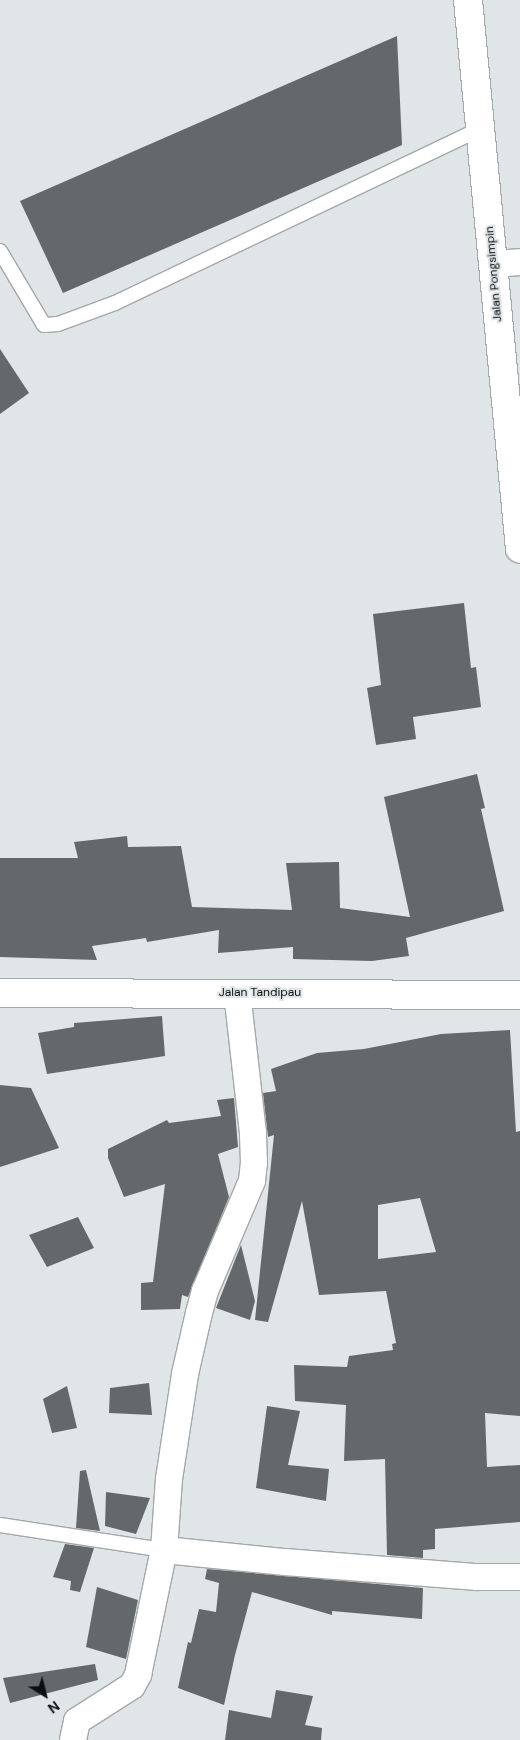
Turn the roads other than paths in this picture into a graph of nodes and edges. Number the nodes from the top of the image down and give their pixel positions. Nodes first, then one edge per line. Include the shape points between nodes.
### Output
1 (468, 0) edge
2 (480, 129) junction
3 (0, 252) edge
4 (520, 262) edge
5 (493, 264) junction
6 (520, 549) edge
7 (0, 993) edge
8 (237, 993) junction
9 (520, 995) edge
10 (0, 1524) edge
11 (164, 1550) junction
12 (520, 1577) edge
13 (73, 1740) edge

1 - 2 main road, Jalan Pongsimpin
2 - 3 lane via 115,303 58,324 44,325
2 - 5 main road, Jalan Pongsimpin
4 - 5 street
5 - 6 main road, Jalan Pongsimpin
7 - 8 main road, Jalan Tandipau
8 - 9 main road, Jalan Tandipau
8 - 11 street via 253,1133 252,1181 205,1291 199,1314 185,1374 168,1479
10 - 11 lane
11 - 12 street via 429,1573
11 - 13 street via 138,1675 132,1686 76,1721

